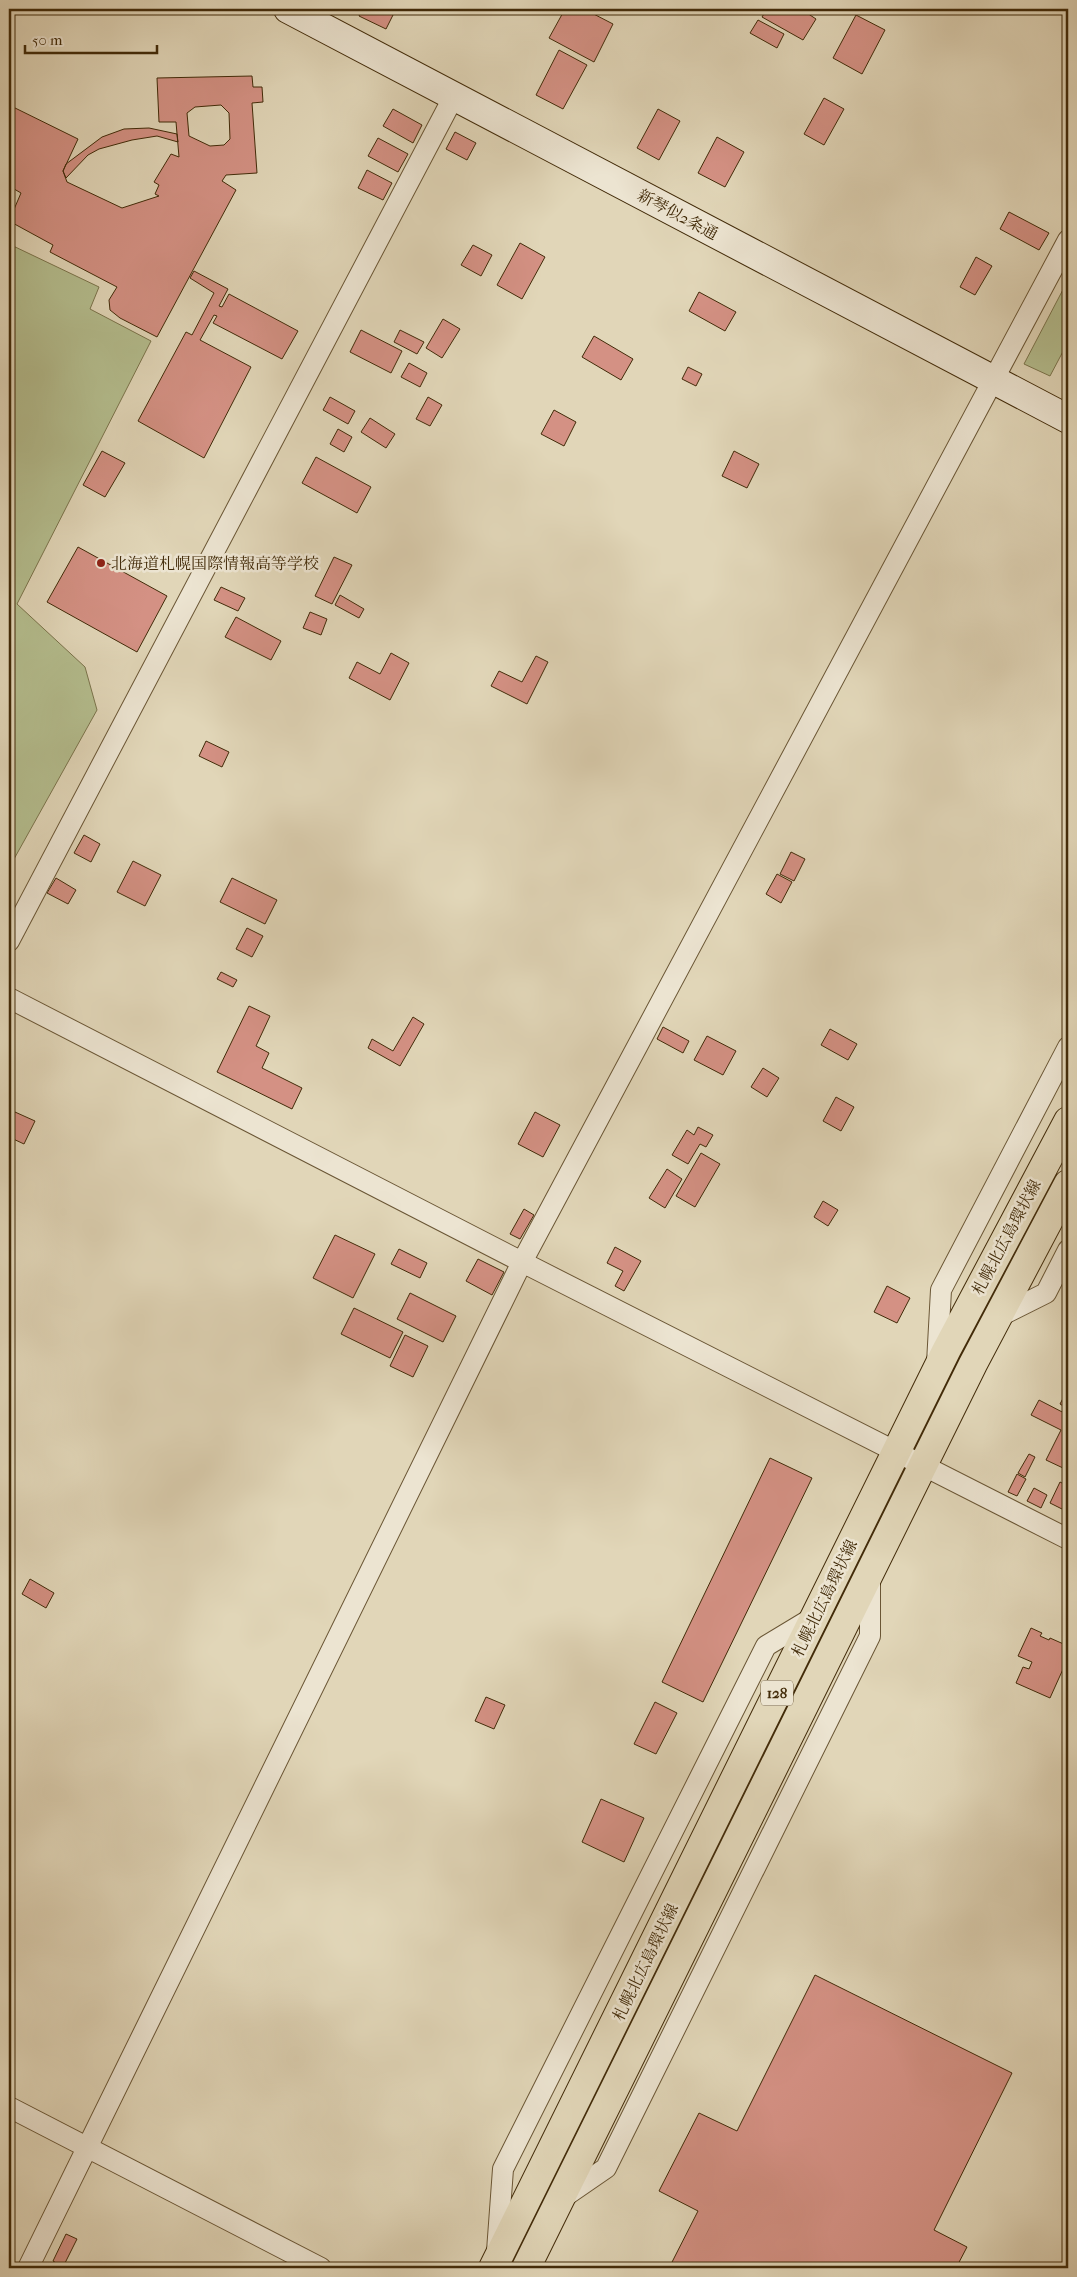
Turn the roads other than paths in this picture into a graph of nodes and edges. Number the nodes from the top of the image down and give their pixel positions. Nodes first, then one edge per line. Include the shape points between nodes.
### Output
1 (288, 9) edge
2 (454, 96) junction
3 (1068, 240) edge
4 (994, 380) junction
5 (1068, 419) edge
6 (9, 941) edge
7 (9, 998) edge
8 (1068, 1048) edge
9 (1068, 1120) edge
10 (1068, 1184) edge
11 (1068, 1250) edge
12 (522, 1262) junction
13 (998, 1317) junction
14 (937, 1370) junction
15 (896, 1452) junction
16 (924, 1465) junction
17 (1068, 1539) edge
18 (9, 2107) edge
19 (87, 2147) junction
20 (495, 2265) edge
21 (28, 2268) edge
22 (321, 2268) edge
23 (526, 2268) edge

1 - 2 street, 新琴似2条通
2 - 4 street, 新琴似2条通
2 - 6 street
3 - 4 street
4 - 5 street, 新琴似2条通
4 - 12 street
7 - 12 street
8 - 14 street via 941,1290
9 - 14 main road, 札幌北広島環状線 / 128
10 - 13 main road, 札幌北広島環状線 / 128
11 - 13 street via 1046,1293
12 - 15 street
12 - 19 street
13 - 16 main road, 札幌北広島環状線 / 128
14 - 15 main road, 札幌北広島環状線 / 128
15 - 16 street
15 - 20 main road, 札幌北広島環状線 / 128
16 - 17 street
16 - 23 main road, 札幌北広島環状線 / 128
18 - 19 street
19 - 21 street
19 - 22 street

